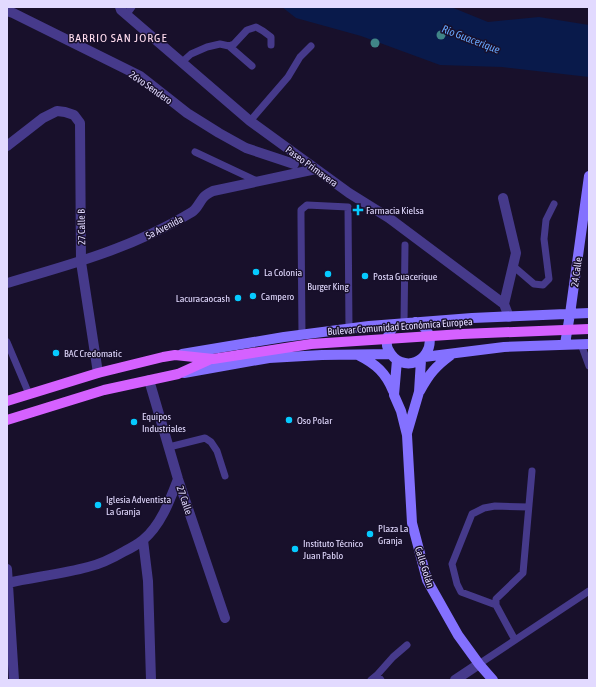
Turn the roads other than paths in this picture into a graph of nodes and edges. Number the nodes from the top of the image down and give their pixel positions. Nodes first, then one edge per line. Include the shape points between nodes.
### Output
1 (120, 7) edge
2 (7, 11) edge
3 (130, 11) edge
4 (271, 45) dead end
5 (229, 46) junction
6 (311, 46) dead end
7 (182, 62) junction
8 (252, 66) dead end
9 (250, 121) junction
10 (7, 146) edge
11 (291, 151) junction
12 (195, 152) dead end
13 (294, 164) junction
14 (316, 169) junction
15 (289, 174) junction
16 (589, 176) edge
17 (257, 181) junction
18 (349, 192) junction
19 (503, 198) dead end
20 (554, 204) dead end
21 (348, 206) junction
22 (406, 245) dead end
23 (81, 262) junction
24 (513, 266) junction
25 (7, 283) edge
26 (504, 304) junction
27 (589, 313) edge
28 (570, 314) junction
29 (510, 317) junction
30 (415, 322) junction
31 (400, 324) junction
32 (349, 328) junction
33 (589, 329) edge
34 (302, 335) junction
35 (7, 342) edge
36 (565, 344) junction
37 (585, 344) edge
38 (356, 354) junction
39 (451, 354) junction
40 (175, 355) junction
41 (394, 357) junction
42 (213, 358) junction
43 (422, 359) junction
44 (589, 366) edge
45 (98, 373) junction
46 (178, 374) junction
47 (149, 380) junction
48 (419, 392) junction
49 (29, 394) junction
50 (394, 394) junction
51 (7, 401) edge
52 (7, 420) edge
53 (407, 435) junction
54 (169, 447) junction
55 (532, 471) dead end
56 (225, 476) dead end
57 (178, 479) junction
58 (528, 507) junction
59 (143, 540) junction
60 (7, 568) edge
61 (8, 582) edge
62 (589, 591) edge
63 (496, 605) junction
64 (225, 618) dead end
65 (515, 640) junction
66 (407, 645) dead end
67 (479, 664) junction
68 (379, 678) edge
69 (12, 679) edge
70 (151, 680) edge
71 (371, 680) edge
72 (455, 680) edge
73 (493, 680) edge

1 - 3 street, Paseo Primavera
2 - 13 street, 26vo Sendero via 140,76 187,113 246,148
3 - 7 street, Paseo Primavera
4 - 5 lane via 271,37 256,27 247,30
5 - 7 lane via 220,44 207,47 191,54
5 - 8 lane
6 - 9 lane
7 - 9 street, Paseo Primavera
9 - 11 street, Paseo Primavera
10 - 23 street, 27 Calle B via 43,118 57,111 74,115 80,123
11 - 13 street
11 - 14 street, Paseo Primavera
12 - 17 lane
13 - 15 street
14 - 15 street, 5a Avenida
14 - 18 street, Paseo Primavera
15 - 17 street, 5a Avenida
16 - 28 main road, 24 Calle
17 - 23 street, 5a Avenida via 213,191 204,197 194,211 160,230
18 - 21 lane
18 - 26 street, Paseo Primavera via 389,218
19 - 24 street via 516,253
20 - 24 lane via 546,220 544,239 550,279 543,285 534,284
21 - 32 lane
21 - 34 lane via 307,205 301,210
22 - 31 lane
23 - 25 street, 5a Avenida
23 - 45 street, 27 Calle B
24 - 26 street
26 - 29 street, Paseo Primavera
27 - 28 main road, Bulevar Comunidad Económica Europea
28 - 29 main road, Bulevar Comunidad Económica Europea
28 - 36 main road, 24 Calle
29 - 30 main road, Bulevar Comunidad Económica Europea
30 - 31 main road
30 - 43 main road via 428,332 430,341 429,350
31 - 32 main road, Bulevar Comunidad Económica Europea
31 - 41 main road via 390,330 387,338 387,346
32 - 34 main road, Bulevar Comunidad Económica Europea
33 - 42 main road, Bulevar Comunidad Económica Europea, bridge via 311,344
34 - 40 main road, Bulevar Comunidad Económica Europea
35 - 49 lane
36 - 37 main road
36 - 39 main road via 504,347
37 - 44 lane
38 - 41 main road, Bulevar Comunidad Económica Europea
38 - 46 main road, Bulevar Comunidad Económica Europea via 269,358
38 - 50 main road via 370,360 381,370
39 - 43 main road
39 - 48 main road via 427,378
40 - 42 main road, Bulevar Comunidad Económica Europea
40 - 45 main road, Bulevar Comunidad Económica Europea
41 - 43 main road via 405,364
41 - 50 main road, Calle Golán
42 - 46 main road, Bulevar Comunidad Económica Europea
43 - 48 main road, Calle Golán
45 - 49 main road, Bulevar Comunidad Económica Europea
46 - 47 main road, Bulevar Comunidad Económica Europea
47 - 52 main road, Bulevar Comunidad Económica Europea via 104,390
47 - 54 street, 27 Calle
48 - 53 main road, Calle Golán
49 - 51 main road, Bulevar Comunidad Económica Europea
50 - 53 main road, Calle Golán
53 - 67 main road, Calle Golán via 412,523 427,580 458,635
54 - 56 lane via 205,438 217,451
54 - 57 street, 27 Calle
55 - 58 lane
57 - 59 street via 164,512
57 - 64 street, 27 Calle
58 - 63 lane via 523,573 496,599
58 - 63 lane via 495,506 472,514 452,564 461,592
59 - 61 street via 110,559 89,567
59 - 70 street via 148,581
60 - 61 street
61 - 69 street
62 - 65 lane
63 - 65 lane
65 - 67 lane
66 - 68 lane via 393,657
67 - 72 street
67 - 73 main road, Calle Golán
68 - 71 lane

